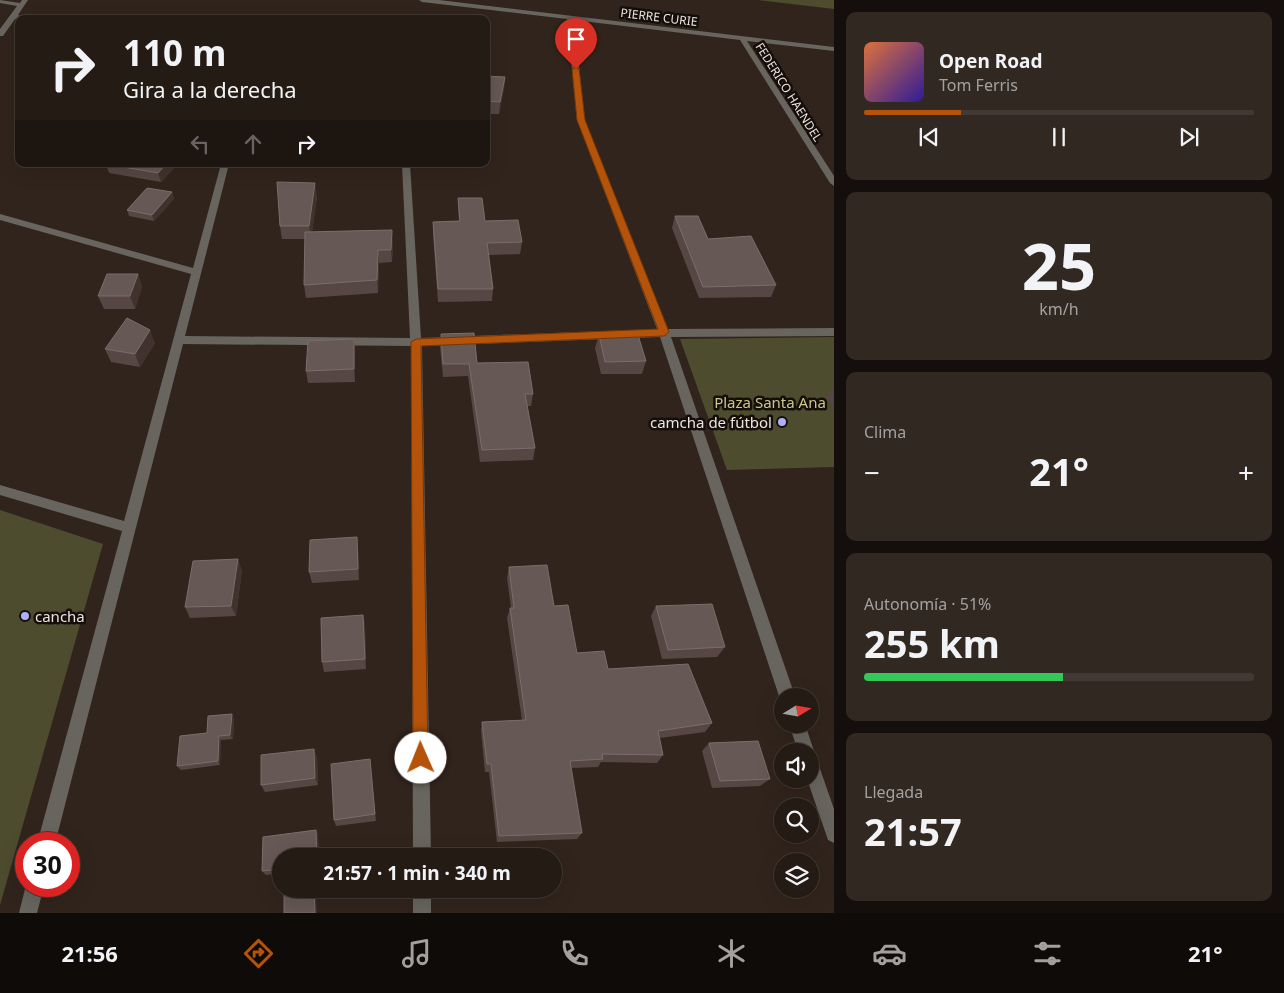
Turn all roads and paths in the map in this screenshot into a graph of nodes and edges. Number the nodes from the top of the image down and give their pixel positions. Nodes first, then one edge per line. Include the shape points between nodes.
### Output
1 (422, 0) edge
2 (0, 1) edge
3 (23, 2) edge
4 (12, 16) junction
5 (15, 16) edge
6 (570, 18) junction
7 (0, 34) edge
8 (742, 38) junction
9 (834, 48) edge
10 (224, 167) edge
11 (406, 167) edge
12 (834, 183) edge
13 (0, 217) edge
14 (196, 272) junction
15 (664, 332) junction
16 (834, 332) edge
17 (178, 340) junction
18 (416, 342) junction
19 (0, 490) edge
20 (129, 528) junction
21 (784, 688) edge
22 (818, 788) edge
23 (49, 832) edge
24 (834, 834) edge
25 (422, 848) edge
26 (32, 897) edge
27 (422, 898) edge
28 (28, 913) edge
29 (422, 913) edge

1 - 6 street, PIERRE CURIE
2 - 3 street
3 - 4 street
4 - 5 street
4 - 7 street
6 - 8 street, PIERRE CURIE
6 - 15 street via 581,120
8 - 9 street, PIERRE CURIE
8 - 12 street, FEDERICO HAENDEL
10 - 14 street
11 - 18 street
13 - 14 street
14 - 17 street
15 - 16 street
15 - 18 street
15 - 21 street
17 - 18 street
17 - 20 street
18 - 25 street
19 - 20 street
20 - 23 street
22 - 24 street
26 - 28 street
27 - 29 street

